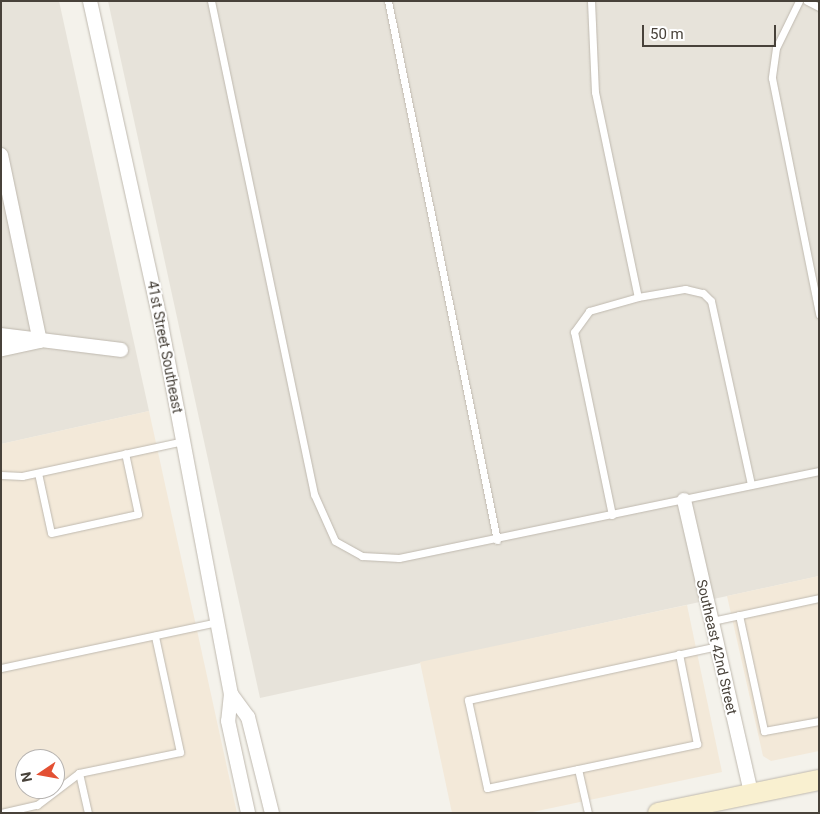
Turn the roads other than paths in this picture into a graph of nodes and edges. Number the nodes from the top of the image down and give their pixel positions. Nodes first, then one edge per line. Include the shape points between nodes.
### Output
1 (90, 1) edge
2 (210, 1) edge
3 (388, 1) edge
4 (592, 1) edge
5 (799, 1) edge
6 (807, 1) edge
7 (819, 7) edge
8 (1, 155) edge
9 (638, 297) junction
10 (819, 314) edge
11 (1, 335) edge
12 (40, 341) junction
13 (1, 349) edge
14 (121, 350) dead end
15 (184, 441) junction
16 (125, 453) junction
17 (819, 471) edge
18 (38, 473) junction
19 (1, 475) edge
20 (752, 486) junction
21 (684, 500) junction
22 (612, 515) junction
23 (497, 540) junction
24 (819, 598) edge
25 (739, 615) junction
26 (712, 621) junction
27 (218, 622) junction
28 (155, 636) junction
29 (717, 646) junction
30 (679, 654) junction
31 (1, 668) edge
32 (231, 694) junction
33 (819, 721) edge
34 (578, 769) junction
35 (79, 773) junction
36 (819, 780) edge
37 (751, 794) junction
38 (1, 812) edge
39 (88, 813) edge
40 (248, 813) edge
41 (272, 813) edge
42 (588, 813) edge
43 (658, 813) edge

1 - 15 street, 41st Street Southeast
2 - 23 lane via 314,494 325,526 347,550 379,559
3 - 23 lane
4 - 9 lane via 594,92
5 - 10 lane via 776,48 772,78
6 - 7 lane
8 - 12 street
9 - 20 lane via 692,289 710,301
9 - 22 lane via 589,311 574,332
11 - 12 street
12 - 13 street
12 - 14 street
15 - 16 lane
15 - 27 street, 41st Street Southeast
16 - 18 lane
16 - 18 lane via 138,514 51,533
17 - 20 lane
18 - 19 lane
20 - 21 lane
21 - 22 lane
21 - 26 street, Southeast 42nd Street
22 - 23 lane
24 - 25 lane
25 - 26 lane
25 - 33 lane via 764,731
26 - 29 street, Southeast 42nd Street
27 - 28 lane
27 - 32 street, 41st Street Southeast
28 - 31 lane
28 - 35 lane via 180,752
29 - 30 lane
29 - 37 street, Southeast 42nd Street
30 - 34 lane via 697,744
30 - 34 lane via 468,700 487,788
32 - 40 street, 41st Street Southeast via 228,721
32 - 41 street, 41st Street Southeast via 248,717
34 - 42 lane
35 - 38 lane via 37,805
35 - 39 lane
36 - 37 main road
37 - 43 main road via 728,802

